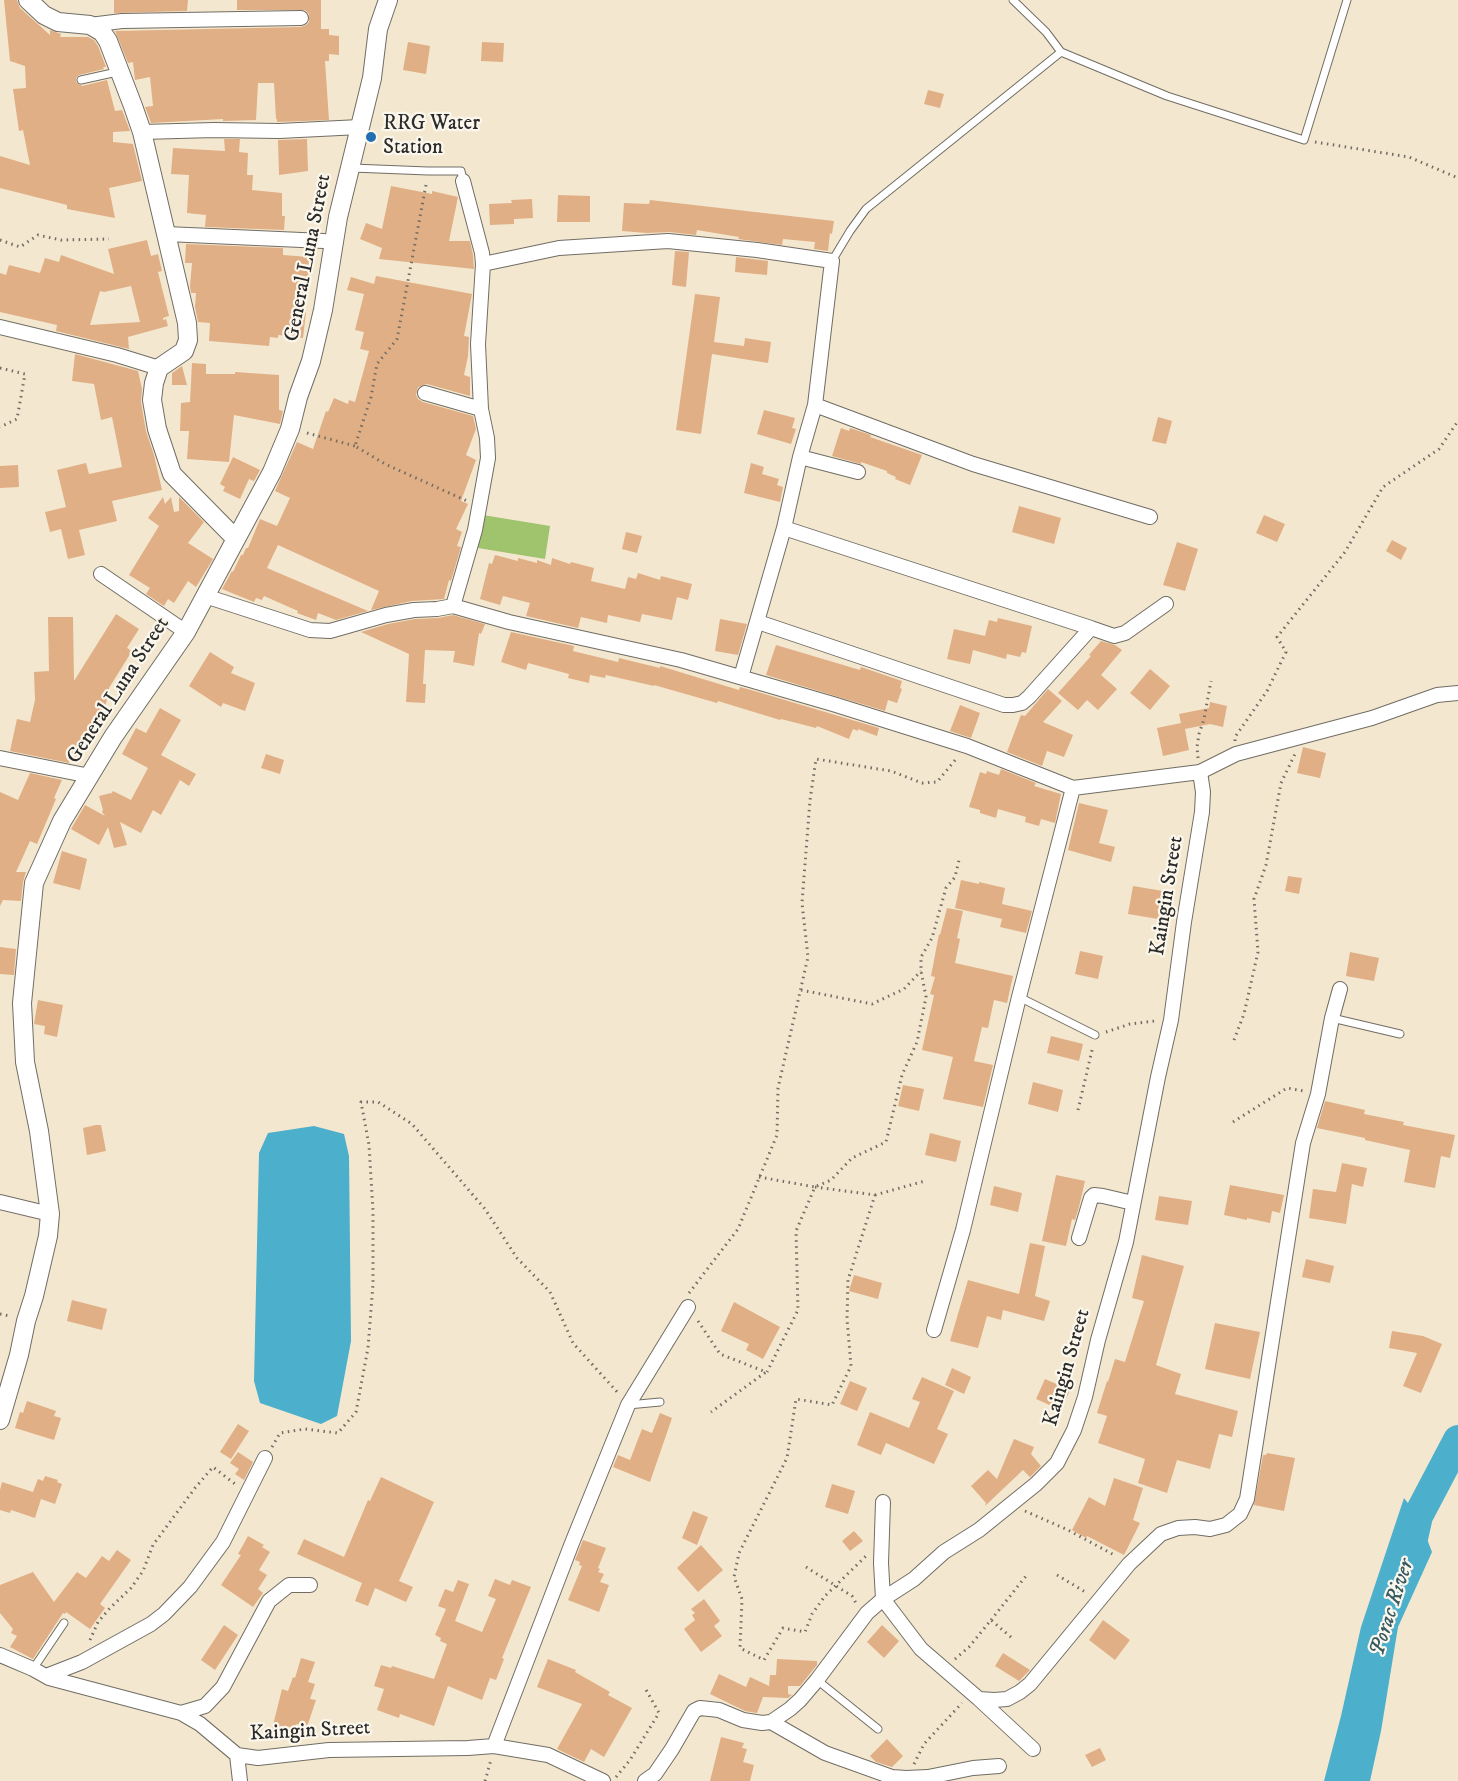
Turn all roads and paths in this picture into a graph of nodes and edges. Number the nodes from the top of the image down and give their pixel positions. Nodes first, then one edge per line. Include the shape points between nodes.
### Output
1 (28, 0) edge
2 (388, 0) edge
3 (1013, 0) edge
4 (1347, 0) edge
5 (301, 18) dead end
6 (90, 26) junction
7 (1061, 52) junction
8 (120, 72) junction
9 (81, 80) dead end
10 (360, 127) junction
11 (142, 132) junction
12 (1304, 140) junction
13 (350, 168) junction
14 (1458, 177) edge
15 (463, 181) joint
16 (426, 185) dead end
17 (166, 234) junction
18 (109, 239) dead end
19 (0, 240) edge
20 (334, 243) junction
21 (832, 261) junction
22 (483, 264) junction
23 (0, 327) edge
24 (0, 368) edge
25 (159, 368) junction
26 (425, 393) dead end
27 (815, 405) junction
28 (481, 409) junction
29 (1458, 421) edge
30 (0, 427) edge
31 (290, 429) junction
32 (355, 446) junction
33 (800, 457) junction
34 (858, 472) dead end
35 (480, 507) junction
36 (1150, 517) dead end
37 (784, 528) junction
38 (236, 539) junction
39 (101, 574) dead end
40 (205, 596) junction
41 (1166, 604) dead end
42 (453, 606) junction
43 (758, 622) junction
44 (1091, 628) junction
45 (186, 632) junction
46 (741, 677) junction
47 (1211, 681) dead end
48 (1458, 693) edge
49 (1303, 736) junction
50 (967, 746) junction
51 (1236, 754) junction
52 (0, 758) edge
53 (1200, 772) junction
54 (90, 776) junction
55 (1073, 788) junction
56 (960, 860) dead end
57 (921, 970) junction
58 (1340, 989) dead end
59 (801, 990) junction
60 (1019, 998) junction
61 (1332, 1018) junction
62 (1171, 1020) junction
63 (1400, 1034) dead end
64 (1095, 1035) junction
65 (1234, 1040) dead end
66 (1318, 1094) junction
67 (1078, 1110) dead end
68 (1233, 1122) dead end
69 (759, 1177) junction
70 (925, 1181) dead end
71 (815, 1187) junction
72 (875, 1195) junction
73 (0, 1202) edge
74 (1133, 1203) junction
75 (50, 1214) junction
76 (1079, 1238) dead end
77 (688, 1307) junction
78 (934, 1330) dead end
79 (766, 1372) junction
80 (660, 1402) dead end
81 (628, 1405) junction
82 (711, 1413) dead end
83 (0, 1420) edge
84 (265, 1458) joint
85 (246, 1496) junction
86 (883, 1502) dead end
87 (1010, 1504) junction
88 (880, 1563) junction
89 (1129, 1564) junction
90 (806, 1568) dead end
91 (1057, 1575) dead end
92 (1026, 1576) dead end
93 (310, 1585) dead end
94 (836, 1586) junction
95 (884, 1599) junction
96 (1097, 1601) junction
97 (863, 1617) junction
98 (992, 1620) junction
99 (64, 1623) dead end
100 (1012, 1638) dead end
101 (0, 1655) edge
102 (82, 1662) junction
103 (944, 1668) junction
104 (33, 1669) junction
105 (46, 1676) junction
106 (817, 1680) junction
107 (645, 1688) dead end
108 (975, 1696) junction
109 (181, 1713) junction
110 (771, 1722) junction
111 (878, 1729) dead end
112 (494, 1746) junction
113 (1033, 1749) dead end
114 (237, 1755) junction
115 (999, 1766) dead end
116 (906, 1778) junction
117 (240, 1781) edge
118 (485, 1781) edge
119 (603, 1781) edge
120 (613, 1781) edge
121 (645, 1781) edge

1 - 6 street via 58,22
2 - 10 street, General Luna Street via 378,29
3 - 7 lane
4 - 12 lane
5 - 6 street via 122,21
6 - 8 street via 108,41
7 - 12 lane via 1167,96
7 - 21 lane via 866,209
8 - 9 lane
8 - 11 street
10 - 11 street
10 - 13 street, General Luna Street
11 - 17 street
12 - 14 path via 1409,157
13 - 15 lane via 461,171
13 - 20 street, General Luna Street
15 - 22 street
16 - 32 path via 397,339 377,364
17 - 20 street
17 - 25 street via 188,340 184,351
18 - 19 path via 61,240 38,235 20,247
20 - 31 street, General Luna Street via 319,330
21 - 22 street via 668,241 559,248
21 - 27 street
22 - 28 street via 478,344
23 - 25 street
24 - 30 path via 25,374 17,419
25 - 38 street via 152,400 156,429 172,474
26 - 28 street
27 - 33 street
27 - 36 street via 973,464
28 - 35 street via 488,458
29 - 51 path via 1439,449 1383,487 1345,552 1277,637 1286,652 1267,691 1235,737
31 - 32 path
31 - 38 street, General Luna Street
32 - 35 path
33 - 34 street
33 - 37 street
35 - 42 street
37 - 43 street
37 - 44 street
38 - 40 street, General Luna Street
39 - 45 street
40 - 42 street via 310,630 330,631 386,615
40 - 45 street, General Luna Street
41 - 44 street via 1125,633 1114,636
42 - 46 street
43 - 44 street via 1004,705 1022,703 1029,697
43 - 46 street
45 - 54 street, General Luna Street
46 - 50 street
47 - 53 path via 1197,747
48 - 49 street via 1437,695
49 - 51 street
49 - 65 path via 1281,783 1266,865 1254,898 1258,952
50 - 55 street
50 - 59 path via 937,782 922,783 891,771 816,759 802,903 808,957
51 - 53 street
52 - 54 street
53 - 55 street
53 - 62 street, Kaingin Street via 1202,812
54 - 75 street, General Luna Street via 62,821 34,883 22,1002 26,1062
55 - 60 street
56 - 57 path via 955,877 946,888 932,938 921,957
57 - 59 path via 904,989 872,1004
57 - 71 path via 926,997 917,1042 902,1075 886,1142 852,1158 831,1180
58 - 61 street
59 - 69 path via 778,1088 777,1135
60 - 64 lane
60 - 78 street via 963,1230
61 - 63 lane
61 - 66 street
62 - 64 path via 1130,1024
62 - 74 street, Kaingin Street
64 - 67 path
66 - 68 path via 1287,1088
66 - 89 street via 1303,1143 1247,1498 1240,1514 1226,1525 1178,1528 1161,1534
69 - 71 path
69 - 77 path via 738,1229 689,1292
70 - 72 path
71 - 72 path
71 - 79 path via 796,1231 798,1310
72 - 94 path via 848,1280 851,1366 832,1405 796,1399 787,1458 739,1553 734,1576 742,1599 740,1648 764,1660 783,1628 805,1632 812,1614
73 - 75 street
74 - 76 street via 1094,1195
74 - 87 street, Kaingin Street via 1126,1242 1074,1430 1057,1463
75 - 83 street, General Luna Street via 36,1286
77 - 79 path via 720,1354
77 - 81 street
79 - 82 path
80 - 81 lane
81 - 84 path via 573,1343 550,1292 517,1258 485,1209 412,1124 378,1102 361,1102 369,1145 373,1284 368,1348 356,1412 338,1433 305,1429 280,1433
81 - 112 street
84 - 85 street
85 - 102 street via 223,1542 164,1614
85 - 102 path via 213,1467 153,1545 130,1588 98,1622
86 - 88 street
87 - 89 path
87 - 95 street, Kaingin Street
88 - 94 path via 866,1556
88 - 95 street
89 - 96 street
90 - 94 path
91 - 96 path
92 - 98 path
93 - 109 street via 289,1585 269,1601 223,1687 205,1706
94 - 97 path via 852,1596
95 - 97 street, Kaingin Street
95 - 103 street via 921,1648
96 - 108 street via 1020,1692 1007,1699
97 - 106 street, Kaingin Street
98 - 100 path
98 - 103 path
99 - 104 lane
101 - 104 street, Kaingin Street
102 - 105 street
103 - 108 street
104 - 105 street, Kaingin Street
105 - 109 street, Kaingin Street
106 - 110 street, Kaingin Street via 800,1700
106 - 111 lane
107 - 120 path via 660,1713
108 - 113 street
108 - 116 path via 924,1744
109 - 114 street, Kaingin Street
110 - 116 street via 825,1753 881,1774
110 - 121 street via 753,1722 699,1708 655,1774
112 - 114 street, Kaingin Street via 329,1750 258,1758
112 - 118 path
112 - 119 street, Kaingin Street via 548,1755
114 - 117 street
115 - 116 street

